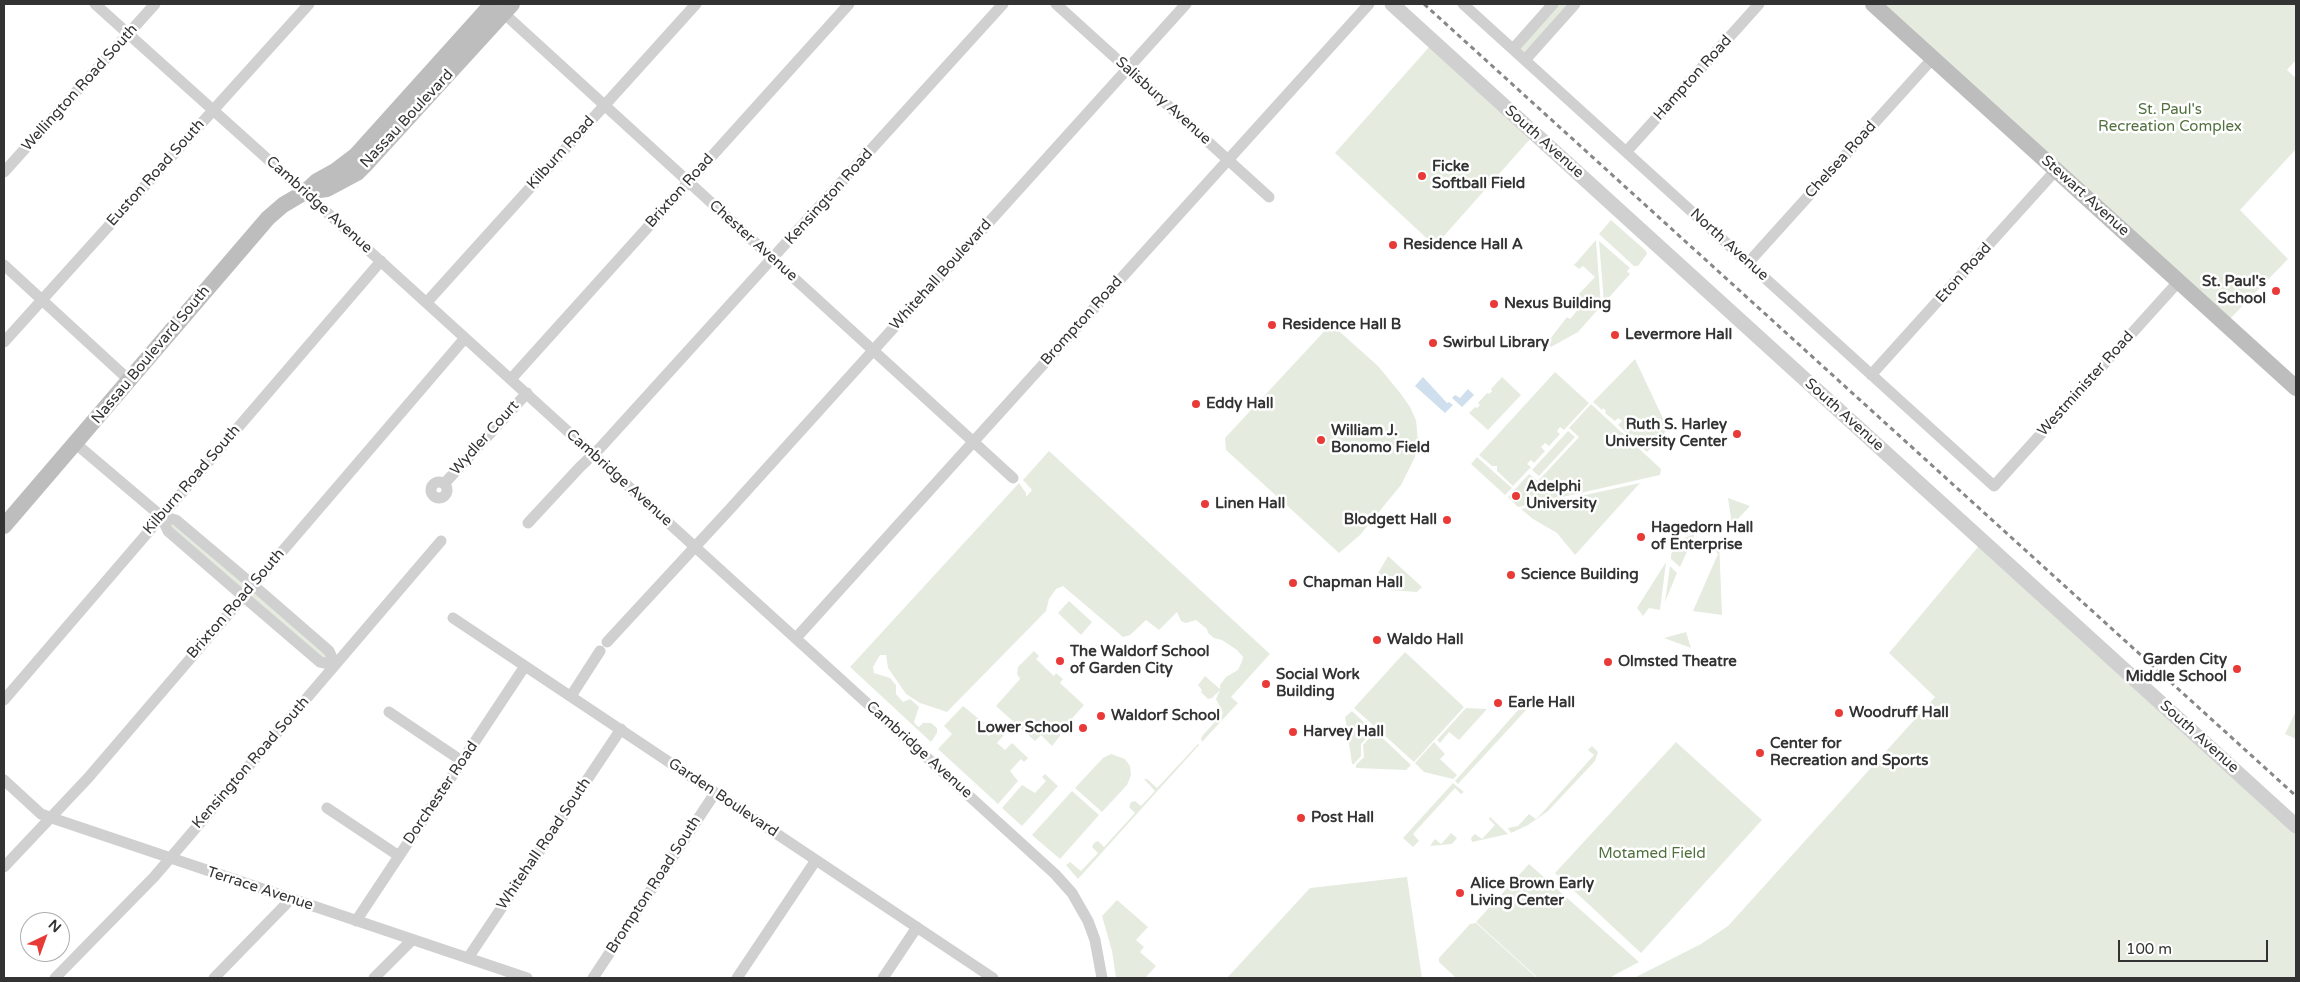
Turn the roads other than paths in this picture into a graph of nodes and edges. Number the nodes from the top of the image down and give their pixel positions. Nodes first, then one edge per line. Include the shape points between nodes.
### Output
1 (95, 4) edge
2 (155, 4) edge
3 (308, 4) edge
4 (696, 4) edge
5 (849, 4) edge
6 (1003, 4) edge
7 (1056, 4) edge
8 (1186, 4) edge
9 (1369, 4) edge
10 (1392, 4) edge
11 (1463, 4) edge
12 (1554, 4) edge
13 (1575, 4) edge
14 (1759, 4) edge
15 (1873, 4) edge
16 (500, 6) edge
17 (128, 34) junction
18 (1513, 49) junction
19 (1933, 58) junction
20 (1525, 60) junction
21 (1128, 68) junction
22 (604, 105) junction
23 (212, 110) junction
24 (1626, 152) junction
25 (1228, 160) junction
26 (2056, 170) junction
27 (4, 172) edge
28 (689, 182) junction
29 (305, 192) junction
30 (1269, 197) dead end
31 (773, 259) junction
32 (381, 261) junction
33 (1748, 262) junction
34 (4, 266) edge
35 (2179, 282) junction
36 (42, 300) junction
37 (426, 302) junction
38 (465, 338) junction
39 (4, 342) edge
40 (874, 350) junction
41 (1871, 375) junction
42 (511, 379) junction
43 (130, 380) junction
44 (2296, 388) edge
45 (527, 393) junction
46 (974, 442) junction
47 (75, 443) junction
48 (593, 455) junction
49 (1014, 478) dead end
50 (444, 484) dead end
51 (1994, 486) joint
52 (161, 516) junction
53 (528, 523) dead end
54 (4, 526) edge
55 (441, 541) dead end
56 (695, 547) junction
57 (253, 585) junction
58 (243, 596) junction
59 (454, 618) dead end
60 (796, 638) junction
61 (334, 665) junction
62 (526, 666) junction
63 (571, 696) junction
64 (4, 700) edge
65 (389, 712) dead end
66 (621, 730) junction
67 (462, 761) junction
68 (4, 780) edge
69 (715, 793) junction
70 (327, 808) dead end
71 (52, 818) junction
72 (2296, 826) edge
73 (399, 856) junction
74 (168, 859) junction
75 (816, 860) junction
76 (4, 867) edge
77 (290, 899) junction
78 (356, 921) junction
79 (917, 927) junction
80 (412, 940) junction
81 (468, 958) junction
82 (54, 978) edge
83 (214, 978) edge
84 (374, 978) edge
85 (527, 978) edge
86 (593, 978) edge
87 (737, 978) edge
88 (882, 978) edge
89 (993, 978) edge
90 (1102, 978) edge

1 - 17 street, Cambridge Avenue
2 - 17 street, Wellington Road South
3 - 23 street, Euston Road South
4 - 22 street, Kilburn Road
5 - 28 street, Brixton Road
6 - 31 street, Kensington Road
7 - 21 street, Salisbury Avenue
8 - 21 street, Whitehall Boulevard
9 - 25 street, Brompton Road
10 - 72 street, South Avenue
11 - 18 street, North Avenue
12 - 18 street
13 - 20 street
14 - 24 street, Hampton Road
15 - 19 main road, Stewart Avenue
16 - 22 street, Chester Avenue
16 - 29 main road, Nassau Boulevard via 356,155
17 - 23 street, Cambridge Avenue
17 - 27 street, Wellington Road South
18 - 20 street, North Avenue
19 - 26 main road, Stewart Avenue
19 - 33 street, Chelsea Road
20 - 24 street, North Avenue
21 - 25 street, Salisbury Avenue
21 - 40 street, Whitehall Boulevard
22 - 28 street, Chester Avenue
22 - 37 street, Kilburn Road
23 - 29 street, Cambridge Avenue
23 - 36 street, Euston Road South
24 - 33 street, North Avenue
25 - 30 street, Salisbury Avenue
25 - 46 street, Brompton Road
26 - 35 main road, Stewart Avenue
26 - 41 street, Eton Road
28 - 31 street, Chester Avenue
28 - 42 street, Brixton Road
29 - 32 street, Cambridge Avenue
29 - 43 main road, Nassau Boulevard South via 292,198 268,218
31 - 40 street, Chester Avenue
31 - 48 street, Kensington Road
32 - 37 street, Cambridge Avenue
32 - 52 street, Kilburn Road South
33 - 41 street, North Avenue
34 - 36 street
35 - 44 main road, Stewart Avenue
35 - 51 street, Westminister Road
36 - 39 street, Euston Road South
36 - 43 street
37 - 38 street, Cambridge Avenue
38 - 42 street, Cambridge Avenue
38 - 57 street, Brixton Road South
40 - 46 street, Chester Avenue
40 - 56 street, Whitehall Boulevard
41 - 51 street, North Avenue
42 - 45 street, Cambridge Avenue
43 - 47 main road, Nassau Boulevard South
45 - 48 street, Cambridge Avenue
45 - 50 street, Wydler Court
46 - 49 street, Chester Avenue
46 - 60 street, Brompton Road
47 - 52 street
47 - 54 main road, Nassau Boulevard South
48 - 53 street, Kensington Road
48 - 56 street, Cambridge Avenue
52 - 57 street via 176,520
52 - 58 street via 168,531
52 - 64 street, Kilburn Road South
55 - 61 street, Kensington Road South
56 - 60 street, Cambridge Avenue
56 - 63 street, Whitehall Boulevard via 604,646
57 - 58 street, Brixton Road South
57 - 61 street via 329,651
58 - 61 street via 320,662
58 - 71 street, Brixton Road South
59 - 62 street, Garden Boulevard
60 - 90 street, Cambridge Avenue via 1062,881 1088,920
61 - 74 street, Kensington Road South
62 - 63 street, Garden Boulevard
62 - 67 street, Dorchester Road
63 - 66 street, Garden Boulevard
65 - 67 street
66 - 69 street, Garden Boulevard
66 - 81 street, Whitehall Road South
67 - 73 street, Dorchester Road
68 - 71 street, Terrace Avenue via 41,814
69 - 75 street, Garden Boulevard
69 - 86 street, Brompton Road South
70 - 73 street
71 - 74 street, Terrace Avenue
71 - 76 street, Brixton Road South
73 - 78 street, Dorchester Road
74 - 77 street, Terrace Avenue
74 - 82 street, Kensington Road South
75 - 79 street, Garden Boulevard
75 - 87 street
77 - 78 street, Terrace Avenue
77 - 83 street
78 - 80 street, Terrace Avenue
79 - 88 street
79 - 89 street, Garden Boulevard
80 - 81 street, Terrace Avenue
80 - 84 street
81 - 85 street, Terrace Avenue

